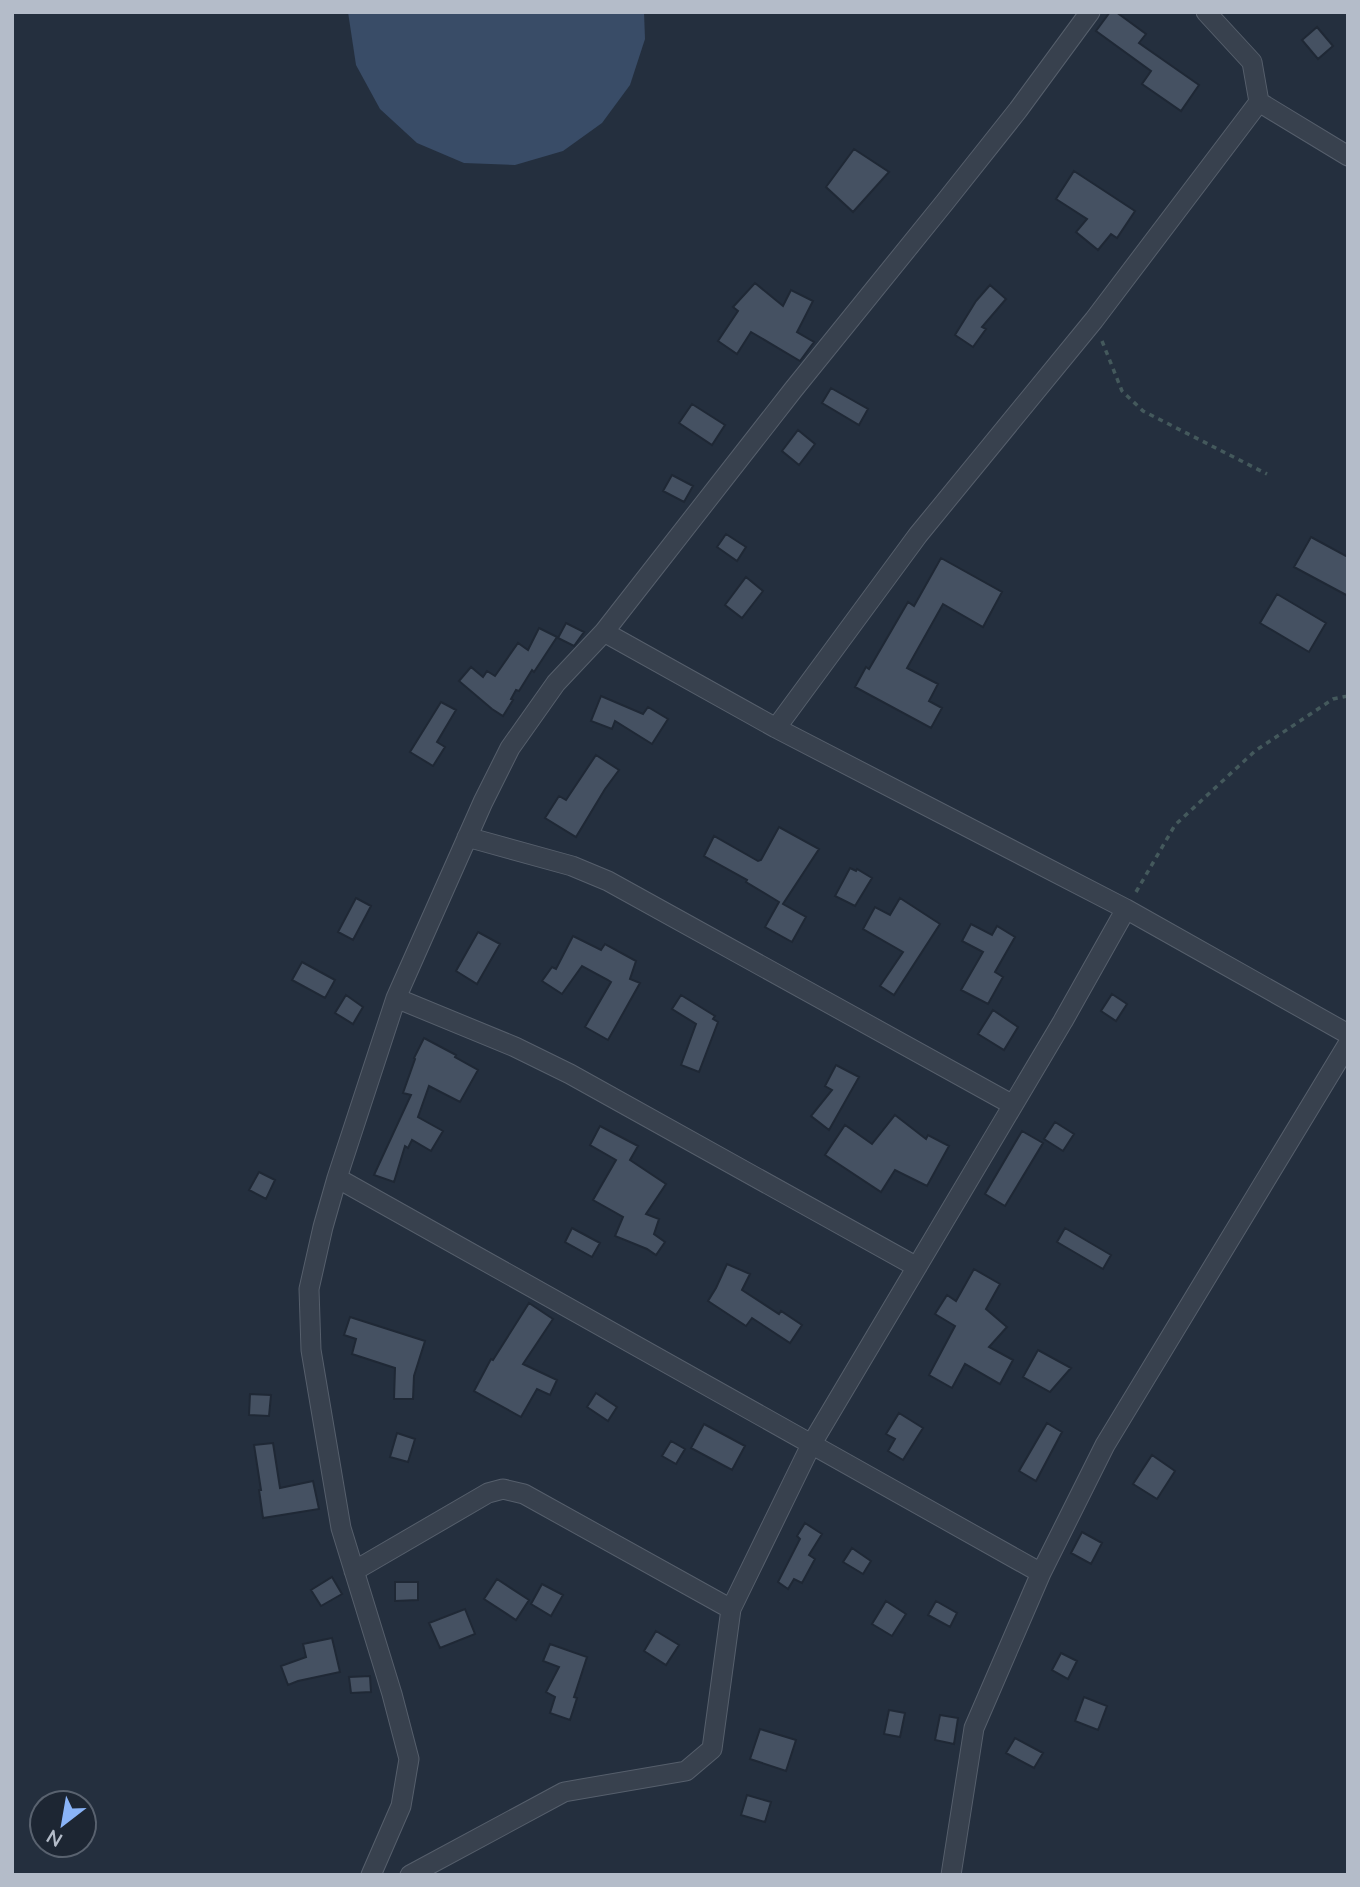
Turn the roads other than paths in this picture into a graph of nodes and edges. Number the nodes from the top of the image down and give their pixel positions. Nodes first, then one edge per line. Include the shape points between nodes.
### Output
1 (1090, 12) edge
2 (1206, 12) edge
3 (1259, 102) junction
4 (1348, 156) edge
5 (604, 632) junction
6 (776, 728) junction
7 (467, 837) junction
8 (1126, 909) junction
9 (396, 998) junction
10 (1348, 1034) edge
11 (1348, 1044) edge
12 (1013, 1105) junction
13 (337, 1178) junction
14 (917, 1267) junction
15 (811, 1446) junction
16 (354, 1571) junction
17 (1041, 1573) junction
18 (731, 1609) junction
19 (371, 1875) edge
20 (410, 1875) edge
21 (951, 1875) edge

1 - 5 street via 1002,131
2 - 3 street via 1252,62
3 - 4 street
3 - 6 street via 1094,320 918,534
5 - 6 street
5 - 7 street via 556,683 510,748
6 - 8 street
7 - 9 street
7 - 12 street via 572,866 608,881
8 - 10 street
8 - 12 street
9 - 13 street
9 - 14 street via 570,1074
11 - 17 street via 1105,1445
12 - 14 street
13 - 15 street
13 - 16 street via 309,1289 311,1350 341,1528
14 - 15 street
15 - 17 street
15 - 18 street
16 - 18 street via 488,1493 503,1489 524,1494
16 - 19 street via 409,1759 401,1806
17 - 21 street via 974,1728
18 - 20 street via 712,1749 686,1771 564,1792

